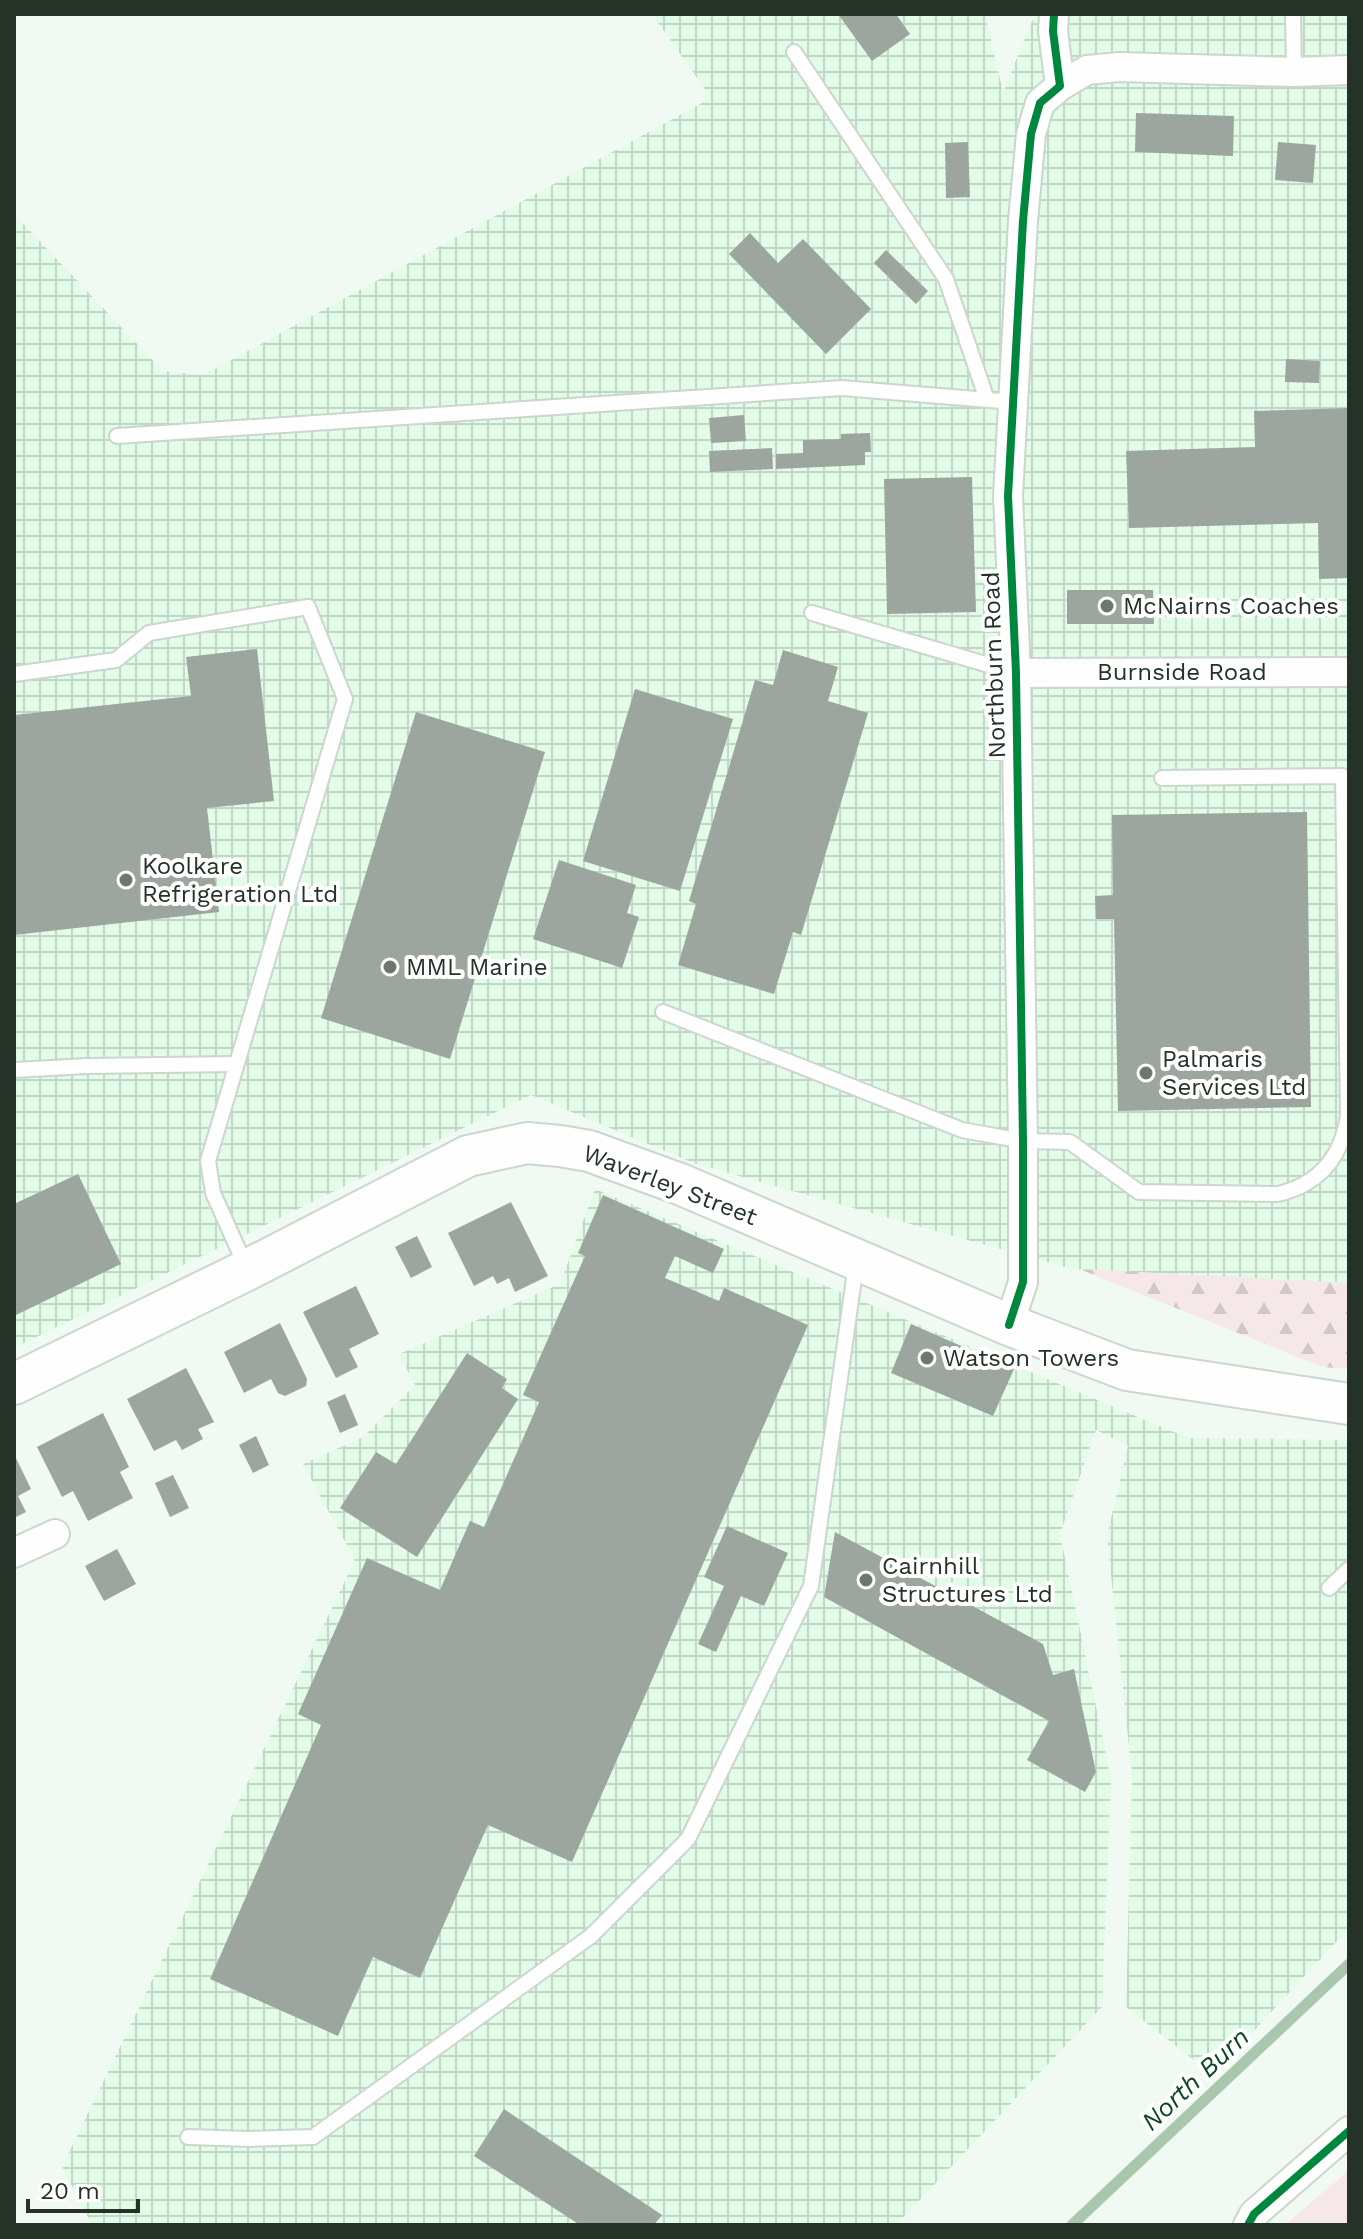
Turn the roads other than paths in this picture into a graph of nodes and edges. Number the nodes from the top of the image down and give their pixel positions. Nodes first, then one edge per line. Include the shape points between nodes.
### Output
1 (1054, 14) edge
2 (1293, 14) edge
3 (794, 52) dead end
4 (1349, 70) edge
5 (1294, 72) junction
6 (1060, 86) junction
7 (1000, 401) junction
8 (117, 436) dead end
9 (812, 613) dead end
10 (1349, 672) edge
11 (1016, 673) junction
12 (14, 674) edge
13 (1162, 778) dead end
14 (663, 1012) dead end
15 (236, 1064) junction
16 (14, 1070) edge
17 (1023, 1141) junction
18 (857, 1260) junction
19 (247, 1270) junction
20 (1009, 1325) junction
21 (14, 1384) edge
22 (1349, 1404) edge
23 (55, 1534) dead end
24 (14, 1553) edge
25 (1349, 1569) edge
26 (1329, 1588) dead end
27 (1349, 2131) edge
28 (188, 2137) dead end
29 (1248, 2225) edge

1 - 6 street
2 - 5 lane
3 - 7 lane via 946,279
4 - 5 street, Northburn Road
5 - 6 street, Northburn Road via 1119,67 1087,70
6 - 7 street, Northburn Road via 1040,103 1031,134
7 - 8 lane via 842,388
7 - 11 street, Northburn Road
9 - 11 lane
10 - 11 street, Burnside Road
11 - 17 street, Northburn Road
12 - 15 lane via 116,660 149,633 308,607 345,699
13 - 17 lane via 1343,776 1348,1115 1340,1148 1327,1167 1293,1191 1139,1192 1070,1142
14 - 17 lane via 962,1130
15 - 16 lane
15 - 19 lane via 208,1161 213,1193
17 - 20 street, Northburn Road via 1023,1282
18 - 19 main road, Waverley Street via 589,1151 527,1143 468,1156
18 - 20 main road, Waverley Street
18 - 28 lane via 811,1586 688,1839 591,1936 313,2137
19 - 21 main road, Waverley Street
20 - 22 main road, Waverley Street via 1127,1370
23 - 24 street
25 - 26 lane
27 - 29 street

